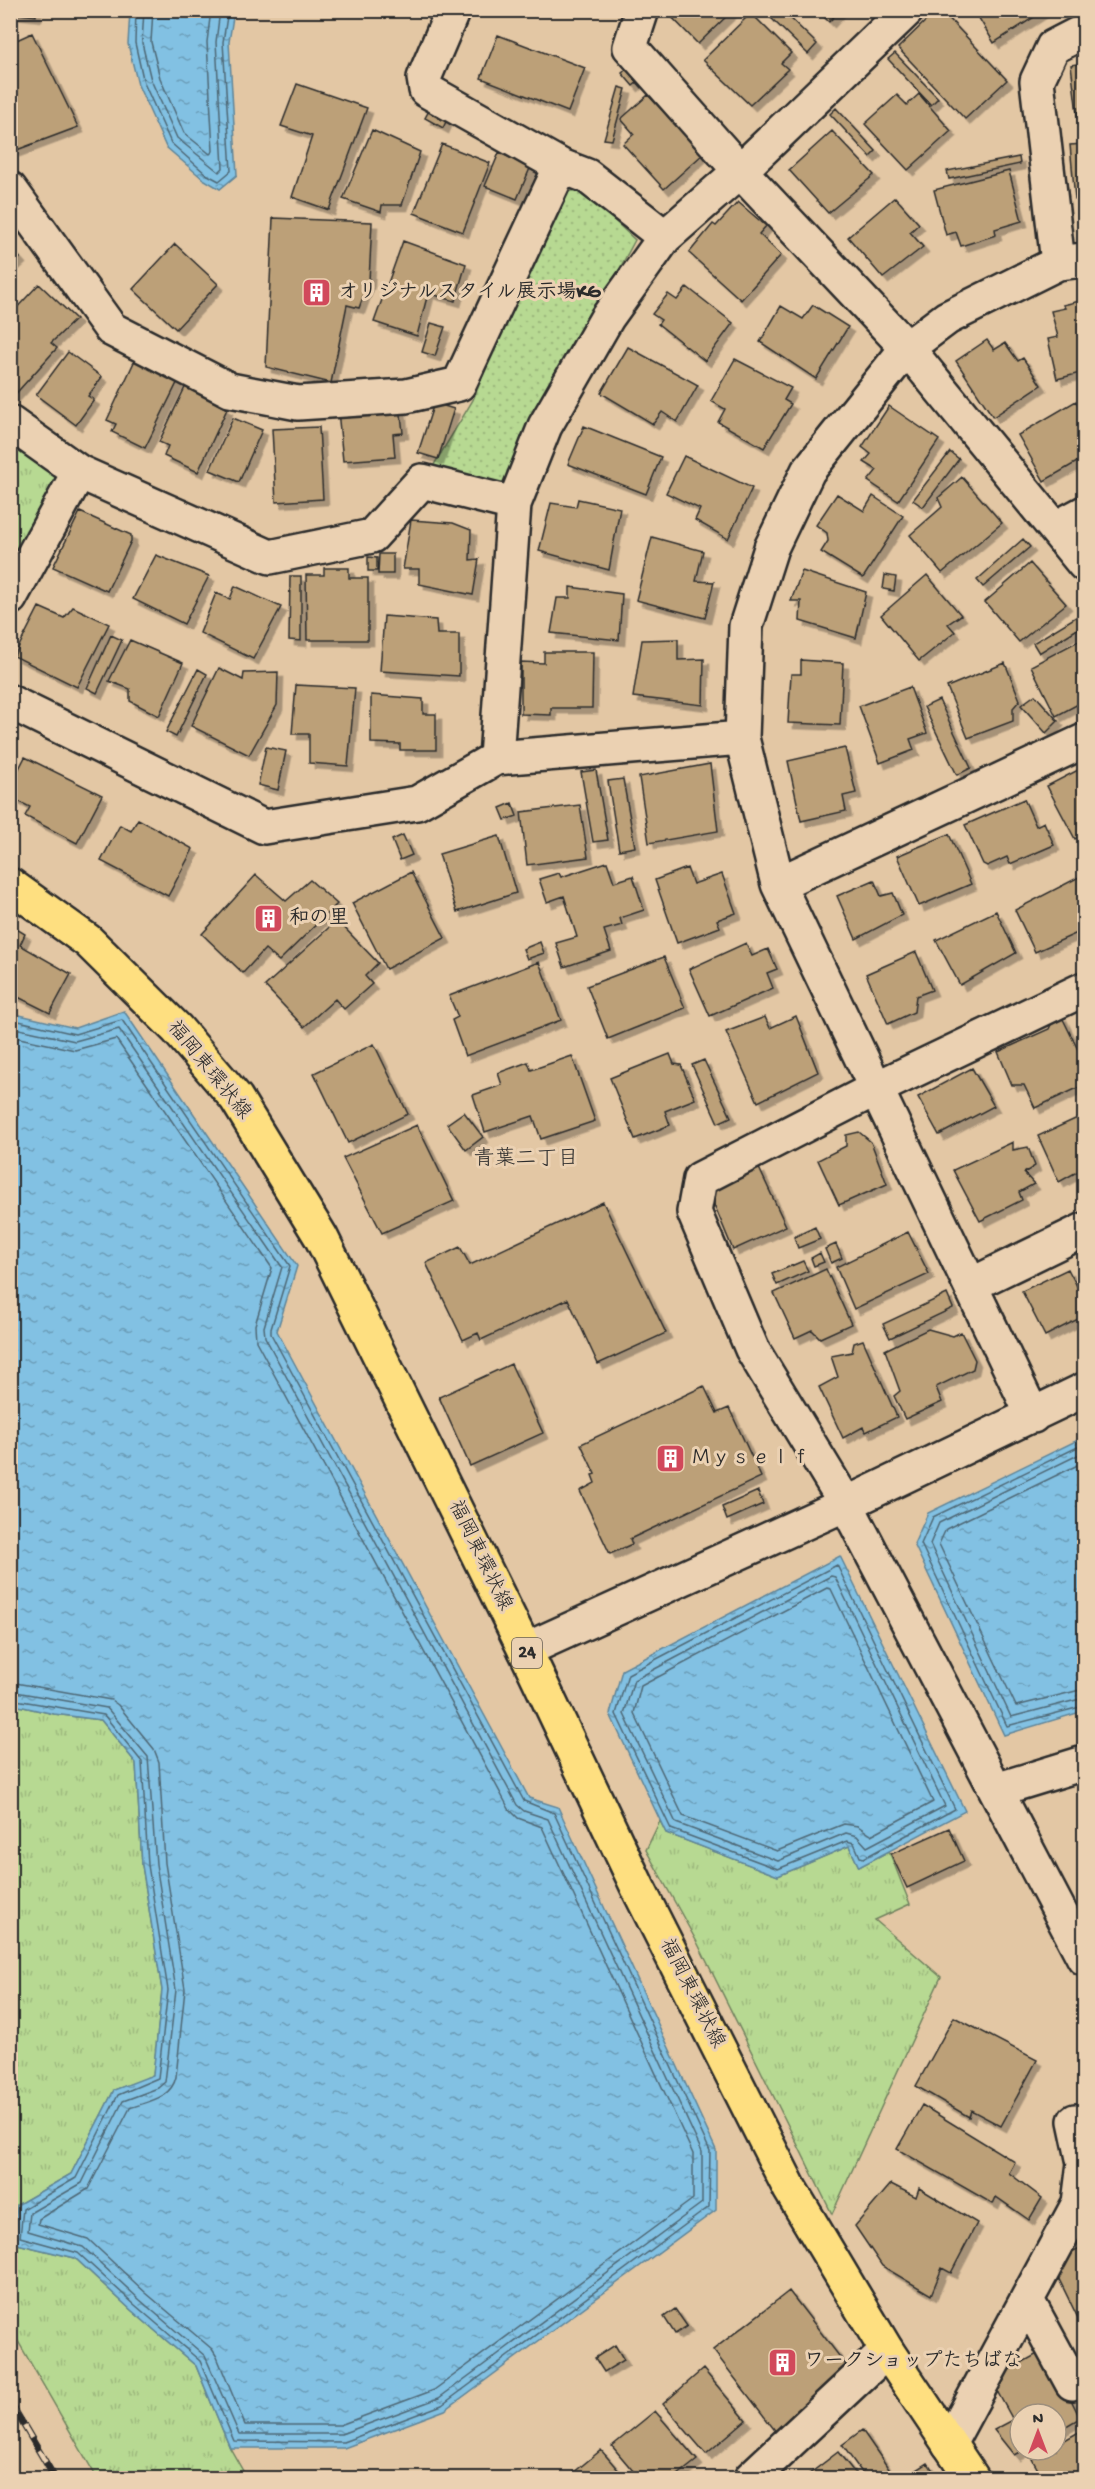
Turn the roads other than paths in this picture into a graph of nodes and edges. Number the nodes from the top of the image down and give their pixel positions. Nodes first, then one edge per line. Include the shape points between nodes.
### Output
1 (453, 10) edge
2 (642, 10) edge
3 (907, 10) edge
4 (1084, 31) edge
5 (561, 166) junction
6 (740, 171) junction
7 (10, 189) edge
8 (665, 237) junction
9 (1071, 262) edge
10 (906, 348) junction
11 (10, 423) edge
12 (79, 472) junction
13 (514, 504) junction
14 (1084, 513) edge
15 (1056, 528) junction
16 (1084, 564) edge
17 (10, 598) edge
18 (10, 702) edge
19 (742, 738) junction
20 (1084, 741) edge
21 (496, 758) junction
22 (778, 884) junction
23 (10, 885) edge
24 (1084, 988) edge
25 (877, 1088) junction
26 (1084, 1230) edge
27 (971, 1285) junction
28 (1084, 1390) edge
29 (1033, 1416) junction
30 (846, 1504) junction
31 (525, 1650) junction
32 (1084, 1763) edge
33 (996, 1790) junction
34 (1084, 1958) edge
35 (1075, 2121) dead end
36 (1027, 2300) junction
37 (887, 2351) junction
38 (1072, 2383) dead end
39 (949, 2444) junction
40 (751, 2478) edge
41 (972, 2478) edge

1 - 5 street via 424,78 426,90
2 - 6 street via 630,46
3 - 6 street
4 - 9 street via 1053,47 1037,81
5 - 7 street via 459,384 406,396 298,403 230,390 111,329
5 - 8 street via 587,176
6 - 8 street
6 - 10 street
8 - 13 street via 607,318 545,426
9 - 10 street via 947,318
10 - 15 street
10 - 19 street via 808,471 771,548 746,626
11 - 12 street
12 - 13 street via 270,557 372,536 422,481
12 - 17 street
13 - 21 street
14 - 15 street
15 - 16 street
18 - 21 street via 264,827 417,803
19 - 21 street
19 - 22 street
20 - 22 street
22 - 25 street
23 - 31 main road, 福岡東環状線 / 24 via 88,941 177,1029 236,1098 321,1237
24 - 25 street
25 - 27 street
25 - 30 street via 700,1179 694,1212 752,1349
26 - 27 street
27 - 29 street
28 - 29 street
29 - 30 street
30 - 31 street
30 - 33 street
31 - 37 main road, 福岡東環状線 / 24 via 639,1890 790,2189
32 - 33 street
33 - 34 street
35 - 36 street via 1084,2163 1079,2203
36 - 38 street
36 - 39 street
37 - 39 main road, 福岡東環状線 / 24
37 - 40 street
39 - 41 main road, 福岡東環状線 / 24

